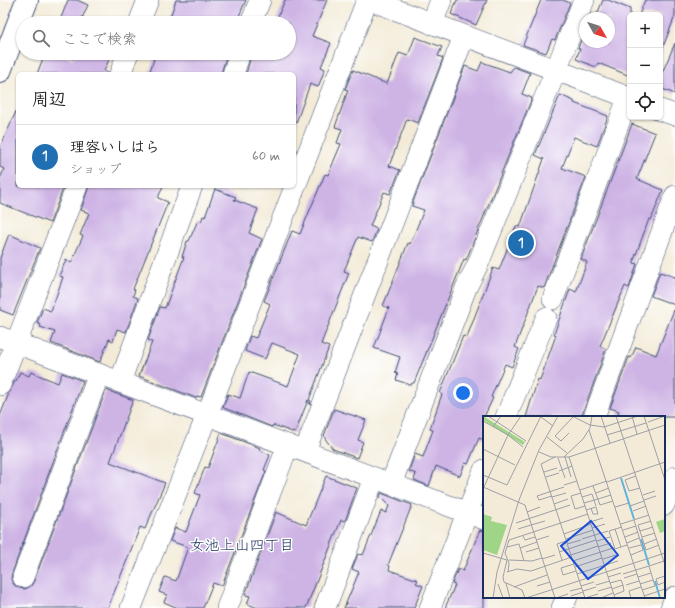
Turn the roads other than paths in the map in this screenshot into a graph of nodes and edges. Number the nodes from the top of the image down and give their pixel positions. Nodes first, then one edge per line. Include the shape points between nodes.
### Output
1 (27, 0) edge
2 (148, 0) edge
3 (260, 0) edge
4 (367, 0) edge
5 (370, 0) edge
6 (441, 0) edge
7 (584, 0) edge
8 (21, 16) edge
9 (142, 16) edge
10 (254, 16) edge
11 (432, 24) junction
12 (16, 29) edge
13 (464, 36) junction
14 (125, 60) edge
15 (238, 60) edge
16 (0, 71) edge
17 (556, 71) junction
18 (121, 72) edge
19 (234, 72) edge
20 (627, 97) edge
21 (627, 103) edge
22 (663, 111) edge
23 (675, 116) edge
24 (296, 184) edge
25 (76, 188) edge
26 (191, 188) edge
27 (295, 188) edge
28 (675, 196) edge
29 (553, 299) dead end
30 (546, 318) dead end
31 (8, 340) edge
32 (99, 374) junction
33 (120, 382) junction
34 (0, 385) edge
35 (207, 415) junction
36 (506, 416) edge
37 (594, 416) edge
38 (296, 448) junction
39 (483, 475) edge
40 (675, 478) edge
41 (382, 481) junction
42 (665, 503) edge
43 (475, 516) edge
44 (23, 577) dead end
45 (665, 587) edge
46 (675, 591) edge
47 (675, 597) edge
48 (567, 598) edge
49 (131, 608) edge
50 (227, 608) edge
51 (325, 608) edge
52 (430, 608) edge
53 (562, 608) edge
54 (671, 608) edge

1 - 8 street
2 - 9 street
3 - 10 street
4 - 24 street
5 - 11 street
6 - 11 street
7 - 17 street
11 - 13 street
12 - 16 street
13 - 17 street
13 - 38 street
14 - 18 street
15 - 19 street
17 - 20 street
17 - 41 street via 478,264
21 - 29 street
22 - 23 street
25 - 31 street
26 - 33 street
27 - 35 street
28 - 37 street
30 - 36 street
31 - 32 street
31 - 34 street
32 - 33 street
32 - 44 street
33 - 35 street
35 - 38 street
35 - 49 street
38 - 41 street
38 - 50 street
39 - 43 street
40 - 42 street
41 - 43 street
41 - 51 street
43 - 52 street
45 - 46 street
47 - 54 street
48 - 53 street

